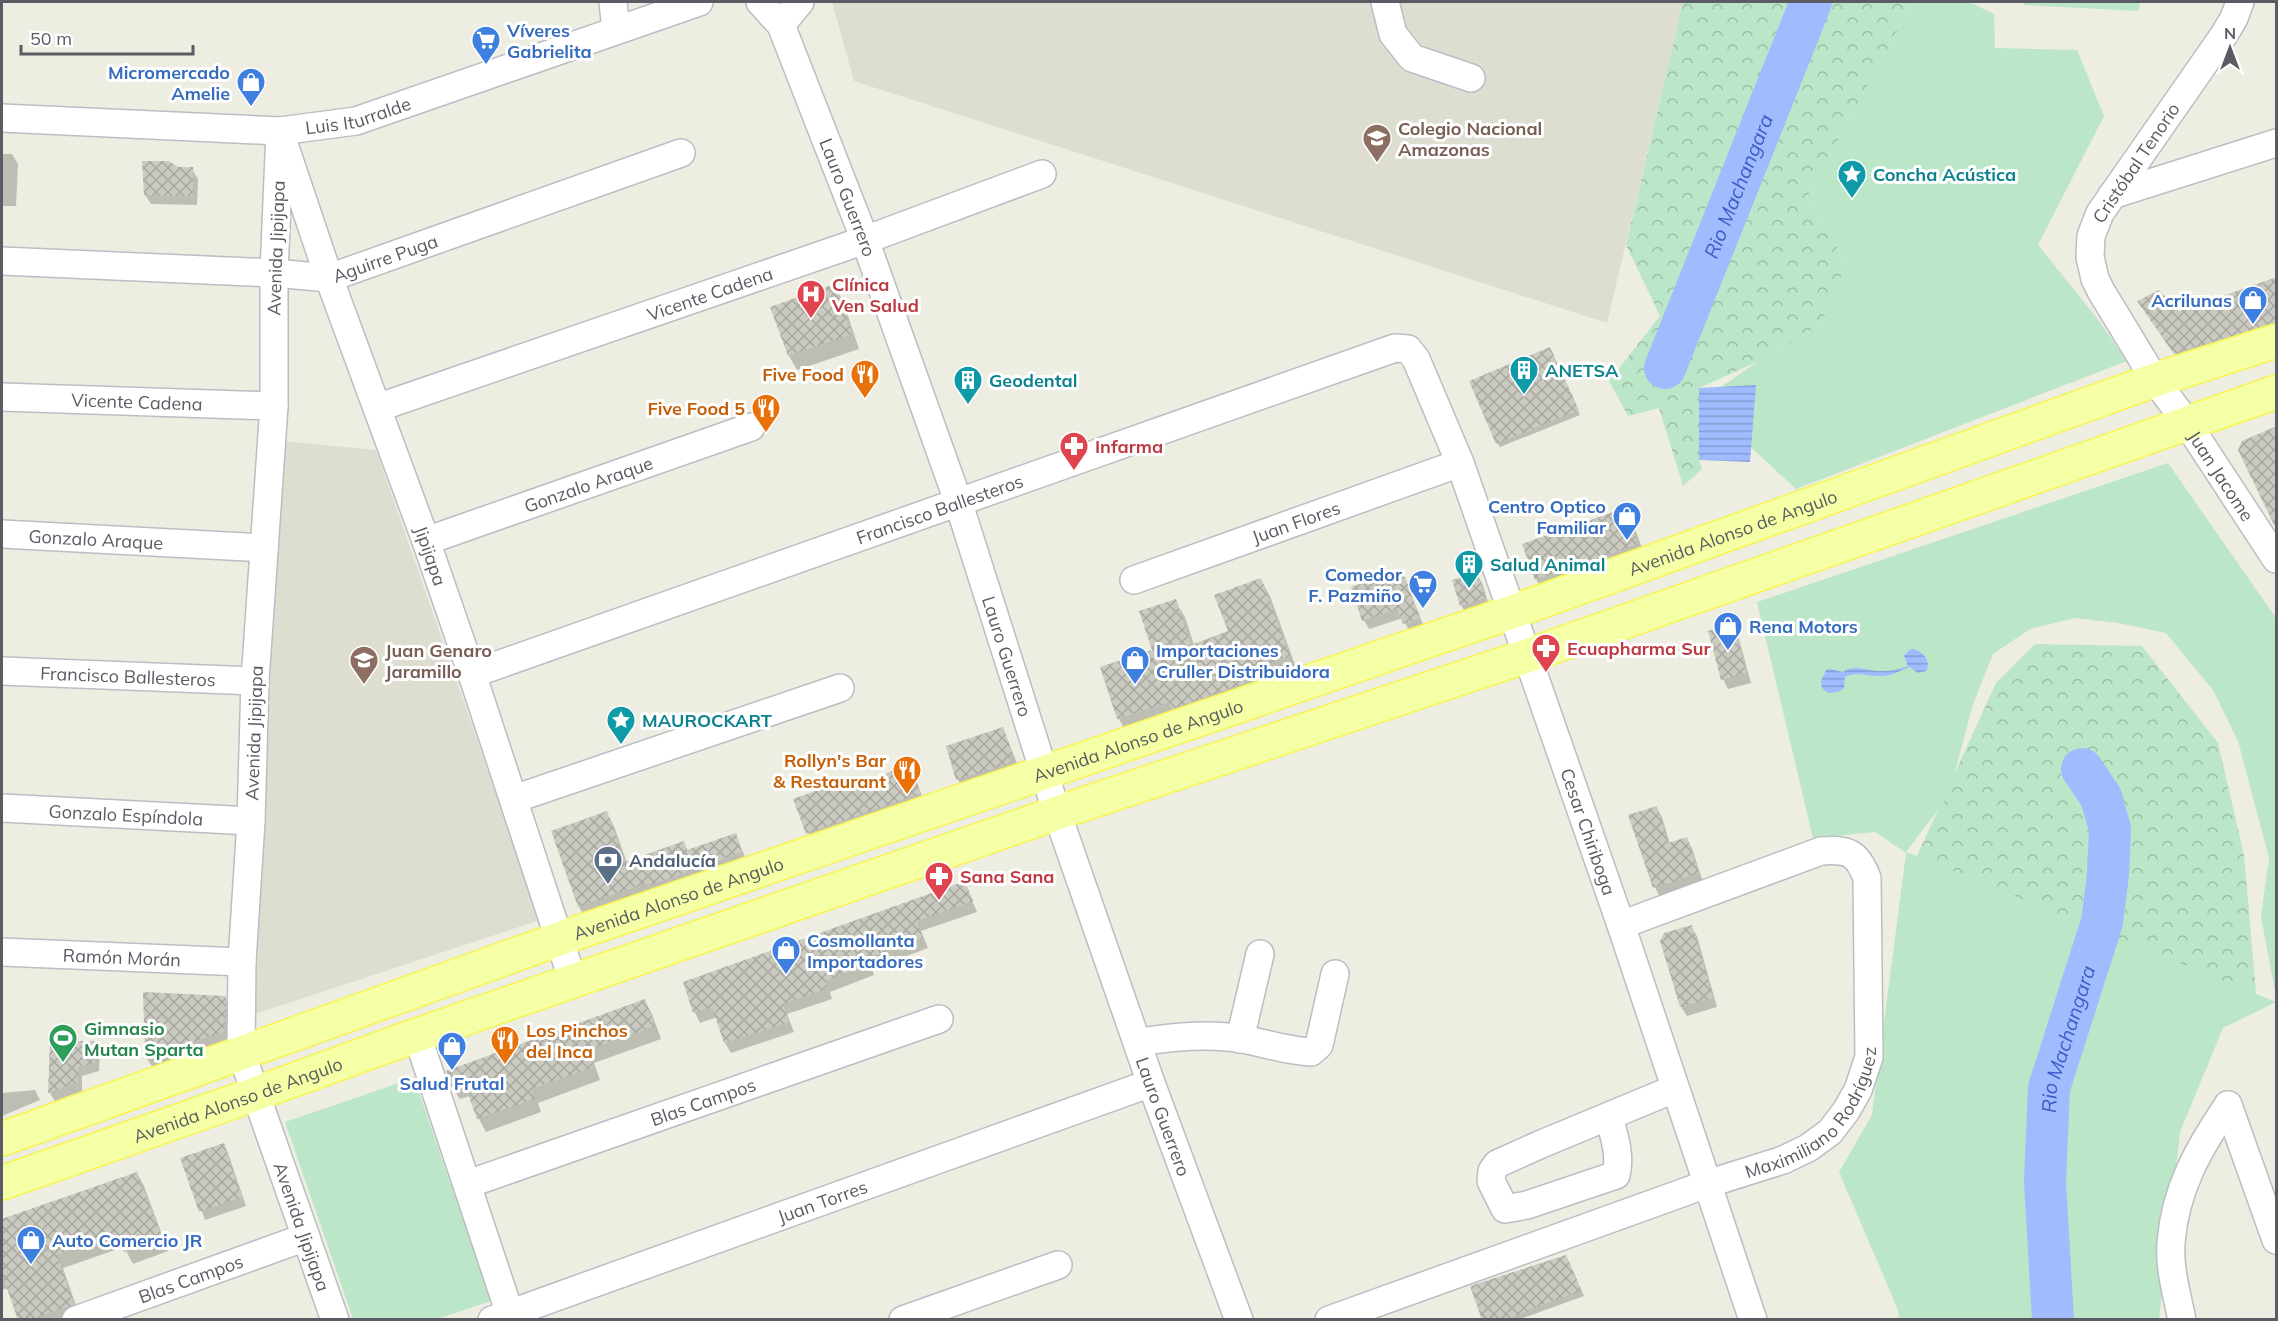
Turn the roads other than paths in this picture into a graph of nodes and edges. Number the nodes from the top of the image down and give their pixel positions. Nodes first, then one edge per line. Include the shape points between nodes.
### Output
1 (613, 2) edge
2 (699, 2) edge
3 (760, 2) edge
4 (800, 2) edge
5 (1385, 2) edge
6 (2240, 2) edge
7 (781, 25) junction
8 (616, 30) junction
9 (1471, 78) dead end
10 (2, 118) edge
11 (280, 131) junction
12 (2277, 143) edge
13 (681, 153) dead end
14 (1042, 174) dead end
15 (2112, 195) junction
16 (865, 240) junction
17 (2, 261) edge
18 (274, 273) junction
19 (329, 278) junction
20 (2277, 341) edge
21 (1408, 349) joint
22 (2155, 380) junction
23 (2277, 392) edge
24 (2, 397) edge
25 (274, 406) junction
26 (377, 408) junction
27 (2187, 423) junction
28 (751, 427) dead end
29 (1460, 463) junction
30 (958, 501) junction
31 (2, 534) edge
32 (426, 541) junction
33 (264, 548) junction
34 (2277, 559) edge
35 (1134, 580) dead end
36 (1512, 612) junction
37 (1527, 656) junction
38 (2, 671) edge
39 (472, 674) junction
40 (255, 681) junction
41 (840, 688) dead end
42 (1043, 772) junction
43 (514, 799) junction
44 (2, 808) edge
45 (1057, 813) junction
46 (251, 821) junction
47 (1621, 925) junction
48 (559, 939) junction
49 (2, 952) edge
50 (1260, 954) dead end
51 (242, 963) junction
52 (1335, 974) dead end
53 (573, 981) junction
54 (939, 1019) dead end
55 (417, 1035) junction
56 (1240, 1039) junction
57 (1139, 1042) junction
58 (241, 1052) junction
59 (1151, 1083) junction
60 (1674, 1089) junction
61 (255, 1094) junction
62 (1610, 1117) junction
63 (2, 1139) edge
64 (2, 1183) edge
65 (468, 1184) junction
66 (1707, 1184) junction
67 (306, 1238) junction
68 (2277, 1240) edge
69 (1058, 1265) dead end
70 (505, 1317) edge
71 (76, 1320) edge
72 (335, 1320) edge
73 (903, 1320) edge
74 (1239, 1320) edge
75 (1329, 1320) edge
76 (1753, 1320) edge
77 (2182, 1320) edge

1 - 8 street
2 - 8 street, Luis Iturralde
3 - 7 street, Lauro Guerrero
4 - 7 street
5 - 9 street via 1394,34 1412,58
6 - 15 street, Cristóbal Tenorio via 2224,35
7 - 16 street, Lauro Guerrero
8 - 11 street, Luis Iturralde via 356,121
10 - 11 street, Luis Iturralde
11 - 18 street, Avenida Jipijapa
11 - 19 street, Jipijapa
12 - 15 street
13 - 19 street, Aguirre Puga
14 - 16 street, Vicente Cadena
15 - 22 street, Cristóbal Tenorio via 2094,224 2091,267
16 - 26 street, Vicente Cadena
16 - 30 street, Lauro Guerrero
17 - 18 street, Aguirre Puga
18 - 19 street, Aguirre Puga
18 - 25 street, Avenida Jipijapa
19 - 26 street, Jipijapa
20 - 22 main road, Avenida Alonso de Angulo
21 - 29 street, Cesar Chiriboga via 1416,359
21 - 30 street, Francisco Ballesteros via 1395,348
22 - 27 street, Cristóbal Tenorio
22 - 36 main road, Avenida Alonso de Angulo
23 - 27 main road, Avenida Alonso de Angulo
24 - 25 street, Vicente Cadena
25 - 33 street, Avenida Jipijapa
26 - 32 street, Jipijapa
27 - 34 street, Juan Jacome
27 - 37 main road, Avenida Alonso de Angulo
28 - 32 street, Gonzalo Araque
29 - 35 street, Juan Flores
29 - 36 street, Cesar Chiriboga
30 - 39 street, Francisco Ballesteros
30 - 42 street, Lauro Guerrero
31 - 33 street, Gonzalo Araque
32 - 39 street, Jipijapa
33 - 40 street, Avenida Jipijapa
36 - 37 street, Cesar Chiriboga
36 - 42 main road, Avenida Alonso de Angulo
37 - 45 main road, Avenida Alonso de Angulo
37 - 47 street, Cesar Chiriboga
38 - 40 street, Francisco Ballesteros
39 - 43 street, Jipijapa
40 - 46 street, Avenida Jipijapa
41 - 43 street
42 - 45 street, Lauro Guerrero
42 - 48 main road, Avenida Alonso de Angulo
43 - 48 street, Jipijapa
44 - 46 street, Gonzalo Espíndola
45 - 53 main road, Avenida Alonso de Angulo
45 - 57 street, Lauro Guerrero
46 - 51 street, Avenida Jipijapa
47 - 60 street, Cesar Chiriboga
47 - 66 street, Maximiliano Rodríguez via 1821,851 1851,853 1867,878 1869,1057 1858,1090 1830,1131 1808,1148
48 - 53 street, Jipijapa
48 - 58 main road, Avenida Alonso de Angulo
49 - 51 street, Ramón Morán
50 - 56 street
51 - 58 street, Avenida Jipijapa
52 - 56 street via 1319,1046 1311,1052 1294,1052
53 - 55 main road, Avenida Alonso de Angulo
54 - 65 street, Blas Campos
55 - 61 main road, Avenida Alonso de Angulo
55 - 65 street
56 - 57 street via 1197,1037
57 - 59 street, Lauro Guerrero
58 - 61 street, Avenida Jipijapa
58 - 63 main road, Avenida Alonso de Angulo
59 - 70 street, Juan Torres
59 - 74 street, Lauro Guerrero
60 - 62 street
60 - 66 street, Cesar Chiriboga
61 - 64 main road, Avenida Alonso de Angulo
61 - 67 street, Avenida Jipijapa
62 - 62 street via 1497,1164 1491,1181 1505,1209 1616,1175 1617,1147
65 - 70 street
66 - 75 street, Maximiliano Rodríguez
66 - 76 street, Cesar Chiriboga
67 - 71 street, Blas Campos
67 - 72 street, Avenida Jipijapa
68 - 77 street via 2228,1105 2202,1143 2176,1207 2170,1244
69 - 73 street

